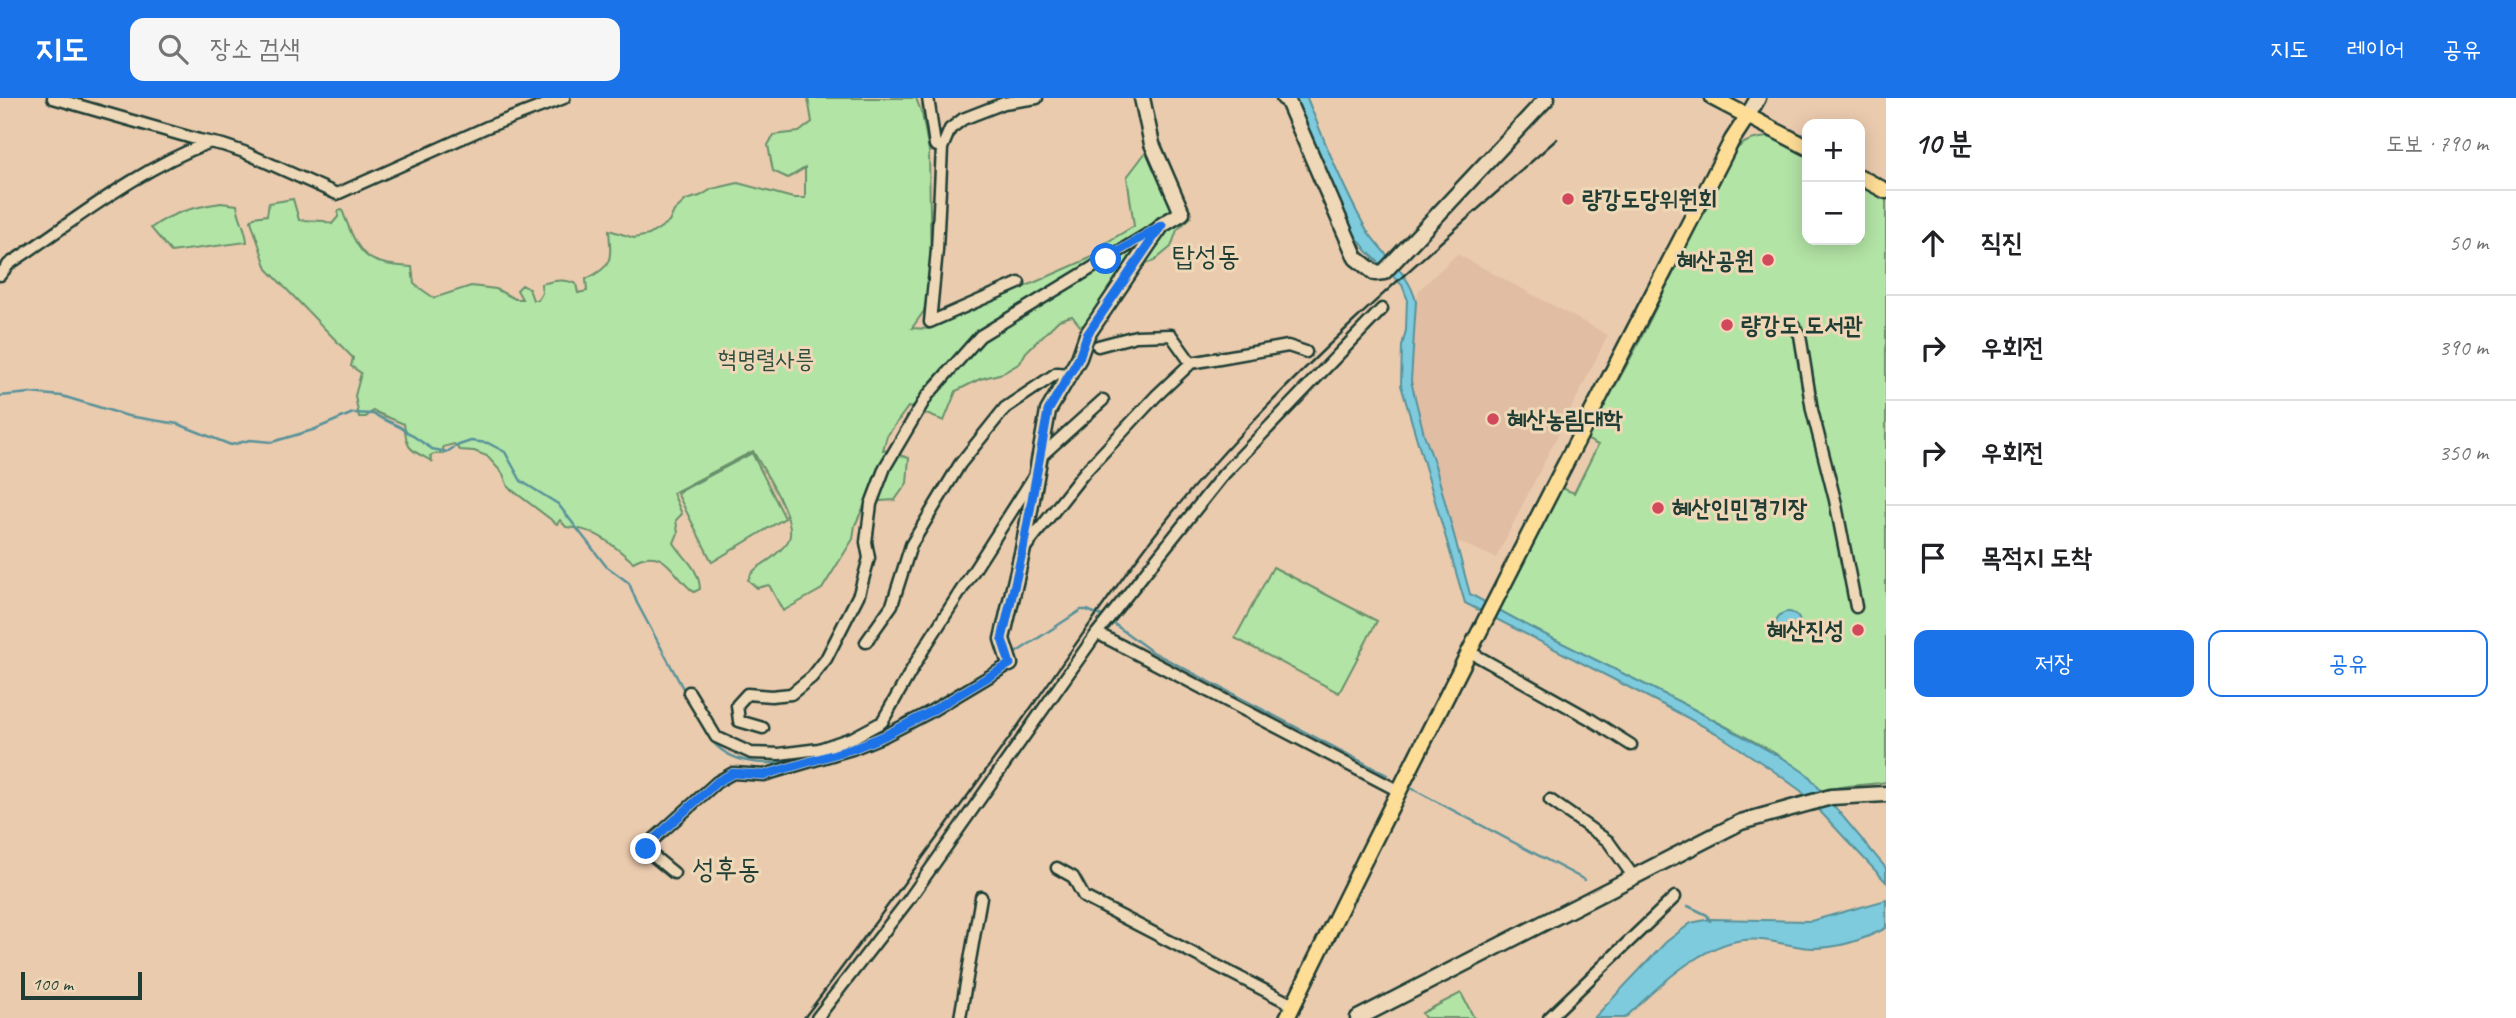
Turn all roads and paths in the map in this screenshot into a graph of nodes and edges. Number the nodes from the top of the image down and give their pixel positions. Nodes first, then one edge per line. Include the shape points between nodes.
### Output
1 (53, 98) edge
2 (564, 98) edge
3 (928, 98) edge
4 (1037, 98) edge
5 (1143, 98) edge
6 (1285, 98) edge
7 (1547, 98) edge
8 (1713, 98) edge
9 (1758, 98) edge
10 (1746, 117) junction
11 (209, 142) junction
12 (1802, 145) edge
13 (942, 148) junction
14 (1865, 180) edge
15 (1886, 191) edge
16 (1162, 225) junction
17 (0, 275) edge
18 (1019, 283) dead end
19 (1382, 309) dead end
20 (1792, 323) dead end
21 (1087, 335) junction
22 (1098, 346) junction
23 (1307, 352) dead end
24 (1079, 358) junction
25 (1191, 363) junction
26 (1069, 374) junction
27 (1103, 400) dead end
28 (1040, 457) junction
29 (1037, 472) junction
30 (1023, 549) junction
31 (1856, 607) dead end
32 (1097, 633) junction
33 (866, 642) dead end
34 (1470, 652) junction
35 (1008, 660) joint
36 (690, 692) dead end
37 (762, 728) dead end
38 (1631, 745) dead end
39 (1397, 790) junction
40 (1886, 794) edge
41 (1550, 800) dead end
42 (1057, 868) dead end
43 (674, 873) dead end
44 (1633, 876) junction
45 (981, 897) dead end
46 (1675, 897) dead end
47 (1290, 1012) edge
48 (817, 1018) edge
49 (960, 1018) edge
50 (1358, 1018) edge
51 (1549, 1018) edge

1 - 11 street
2 - 11 street via 337,194 244,152
3 - 13 street via 935,145
4 - 13 street via 1003,103 963,119 950,129
5 - 16 street via 1152,144 1182,214
6 - 7 street via 1356,258 1375,273 1388,266
8 - 10 main road
9 - 10 street
10 - 12 main road
10 - 34 main road
11 - 17 street via 159,164 109,194
13 - 18 street via 930,323
14 - 15 main road
16 - 21 street
16 - 37 street via 980,336 927,396 884,467 871,504 866,542 869,558 859,594 826,659 791,694 747,694 737,705 739,721
19 - 32 street via 1223,475
20 - 31 street via 1800,335
21 - 22 street
21 - 24 street
22 - 24 street
22 - 25 street via 1136,336 1171,335
23 - 25 street via 1288,346
24 - 26 street
25 - 30 street via 1084,473
26 - 28 street via 1048,411
26 - 33 street via 1058,373 1005,408 960,464 911,545 892,605
27 - 28 street
28 - 29 street
29 - 30 street
29 - 36 street via 882,722 819,749 751,753 716,737
30 - 35 street via 1002,639
32 - 39 street
32 - 48 street via 910,898
34 - 38 street
34 - 39 main road
35 - 43 street via 928,713 863,745 764,775 733,773 717,782 646,849
39 - 47 main road
40 - 44 street via 1831,797 1741,822
41 - 44 street via 1608,841
42 - 47 street via 1073,877 1084,897
44 - 50 street
45 - 49 street
46 - 51 street

